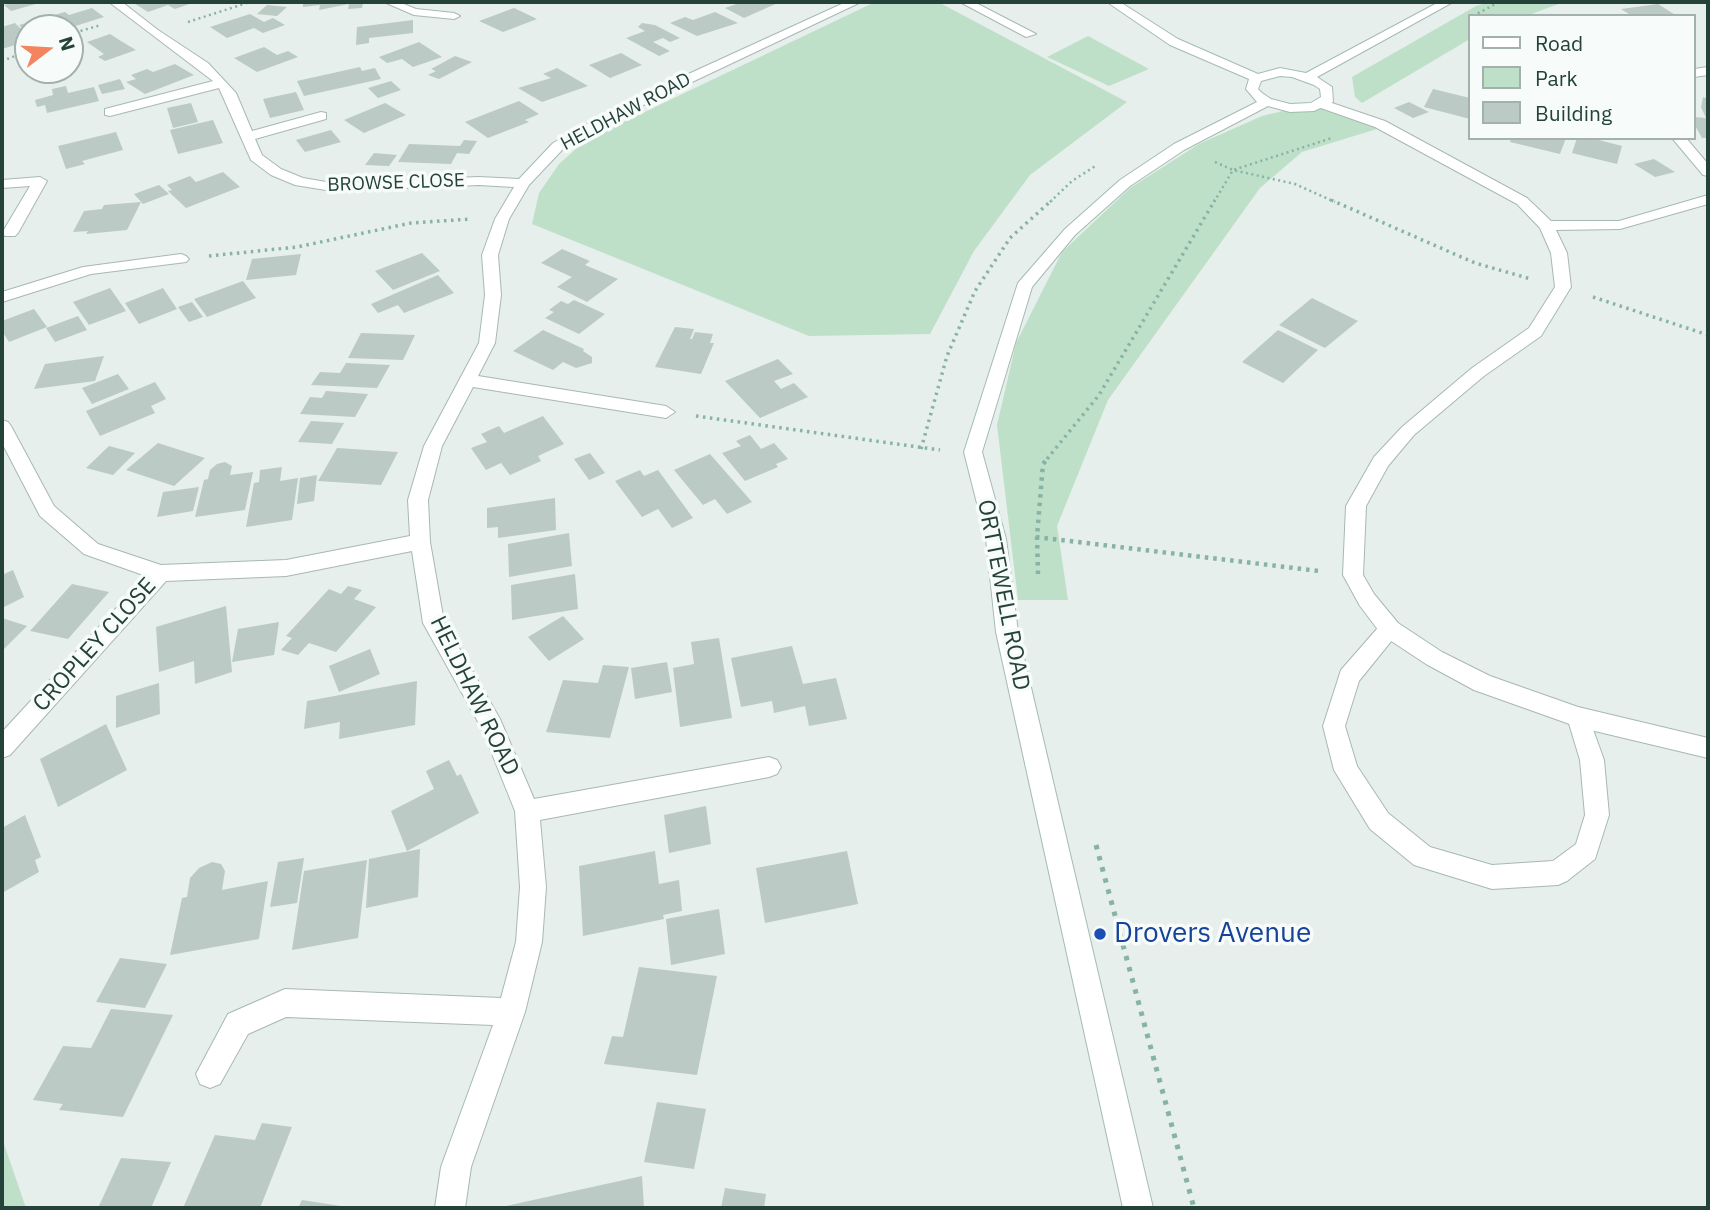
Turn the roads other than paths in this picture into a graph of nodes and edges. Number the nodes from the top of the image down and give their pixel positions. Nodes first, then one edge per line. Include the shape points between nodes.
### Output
1 (115, 2) edge
2 (390, 2) edge
3 (855, 2) edge
4 (966, 2) edge
5 (1113, 2) edge
6 (1447, 2) edge
7 (827, 5) edge
8 (464, 7) dead end
9 (1030, 34) dead end
10 (1308, 77) junction
11 (1256, 78) junction
12 (222, 83) junction
13 (1266, 102) junction
14 (1323, 104) junction
15 (110, 112) dead end
16 (321, 116) dead end
17 (246, 137) junction
18 (1681, 140) edge
19 (1708, 172) edge
20 (523, 183) junction
21 (2, 184) edge
22 (1708, 199) edge
23 (1547, 226) junction
24 (10, 233) dead end
25 (181, 260) road end
26 (2, 296) edge
27 (466, 380) junction
28 (666, 412) road end
29 (2, 426) edge
30 (420, 542) junction
31 (160, 573) junction
32 (1390, 629) junction
33 (1578, 717) junction
34 (2, 748) edge
35 (1708, 748) edge
36 (769, 767) dead end
37 (527, 811) junction
38 (512, 1012) junction
39 (210, 1074) dead end
40 (450, 1208) edge
41 (1138, 1208) edge

1 - 12 street, BROWSE CLOSE
2 - 8 street via 451,21
3 - 7 street, HELDHAW ROAD
4 - 9 street
5 - 11 street via 1174,42
6 - 10 street
7 - 20 street, HELDHAW ROAD via 558,146
10 - 11 street via 1280,72
10 - 14 street via 1329,93
11 - 13 street via 1252,89
12 - 15 street
12 - 17 street, BROWSE CLOSE
13 - 14 street via 1303,108
13 - 41 street, ORTTEWELL ROAD via 1179,147 1125,183 1070,232 1024,286 973,453 996,539 1007,632
14 - 23 street via 1380,124 1522,201
16 - 17 street
17 - 20 street, BROWSE CLOSE via 256,157 276,173 322,186
18 - 19 street
20 - 27 street, HELDHAW ROAD via 502,219 490,255 493,295 487,343
21 - 24 street via 40,181
22 - 23 street via 1620,225
23 - 32 street via 1559,253 1563,287 1535,332 1408,431 1381,462 1356,506 1353,575
25 - 26 street via 89,270
27 - 28 street
27 - 30 street, HELDHAW ROAD via 433,446 418,500
29 - 31 street, CROPLEY CLOSE via 47,511 91,549
30 - 31 street, CROPLEY CLOSE via 286,568
30 - 37 street, HELDHAW ROAD via 434,623 492,726
31 - 34 street, CROPLEY CLOSE
32 - 33 street via 1482,683
32 - 33 street via 1349,677 1334,726 1346,770 1379,821 1423,857 1492,877 1558,873 1586,852 1597,815 1592,760
33 - 35 street
36 - 37 street
37 - 38 street, HELDHAW ROAD via 533,887 529,942
38 - 39 street via 285,1003 238,1024
38 - 40 street, HELDHAW ROAD via 456,1167

